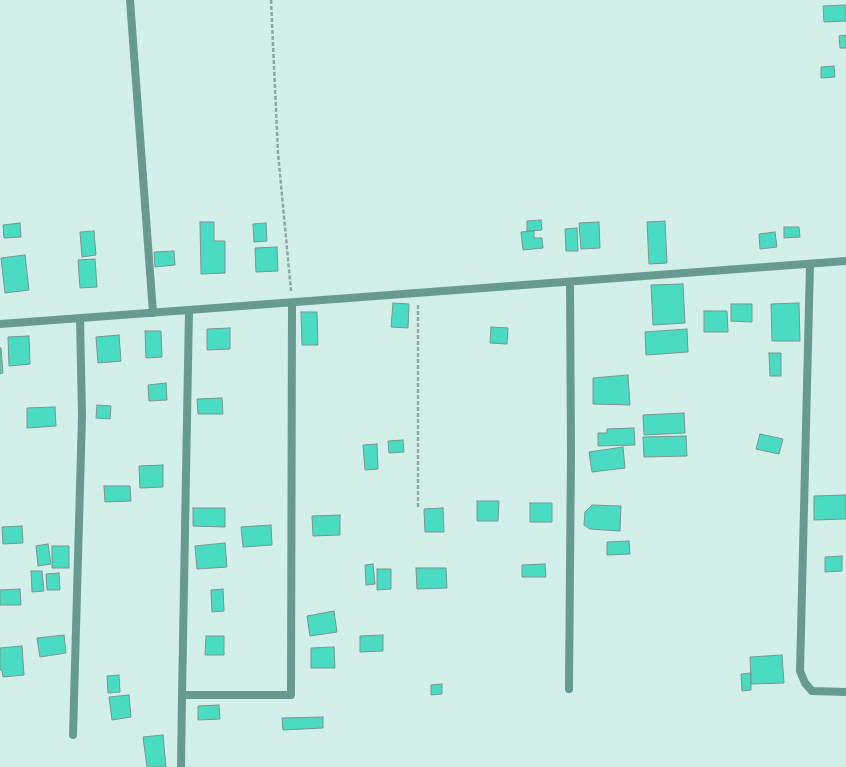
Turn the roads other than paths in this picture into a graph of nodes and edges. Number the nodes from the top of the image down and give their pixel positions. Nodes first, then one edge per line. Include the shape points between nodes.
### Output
1 (130, 0) edge
2 (846, 261) edge
3 (810, 264) junction
4 (570, 282) junction
5 (292, 303) junction
6 (190, 310) junction
7 (153, 313) junction
8 (80, 318) junction
9 (0, 324) edge
10 (569, 689) dead end
11 (846, 692) edge
12 (182, 695) junction
13 (73, 735) dead end
14 (181, 767) edge

1 - 7 street
2 - 3 street
3 - 4 street
3 - 11 street via 800,671 812,691
4 - 5 street
4 - 10 street
5 - 6 street
5 - 12 street via 291,695
6 - 7 street
6 - 12 street
7 - 8 street
8 - 9 street
8 - 13 street via 82,416
12 - 14 street

